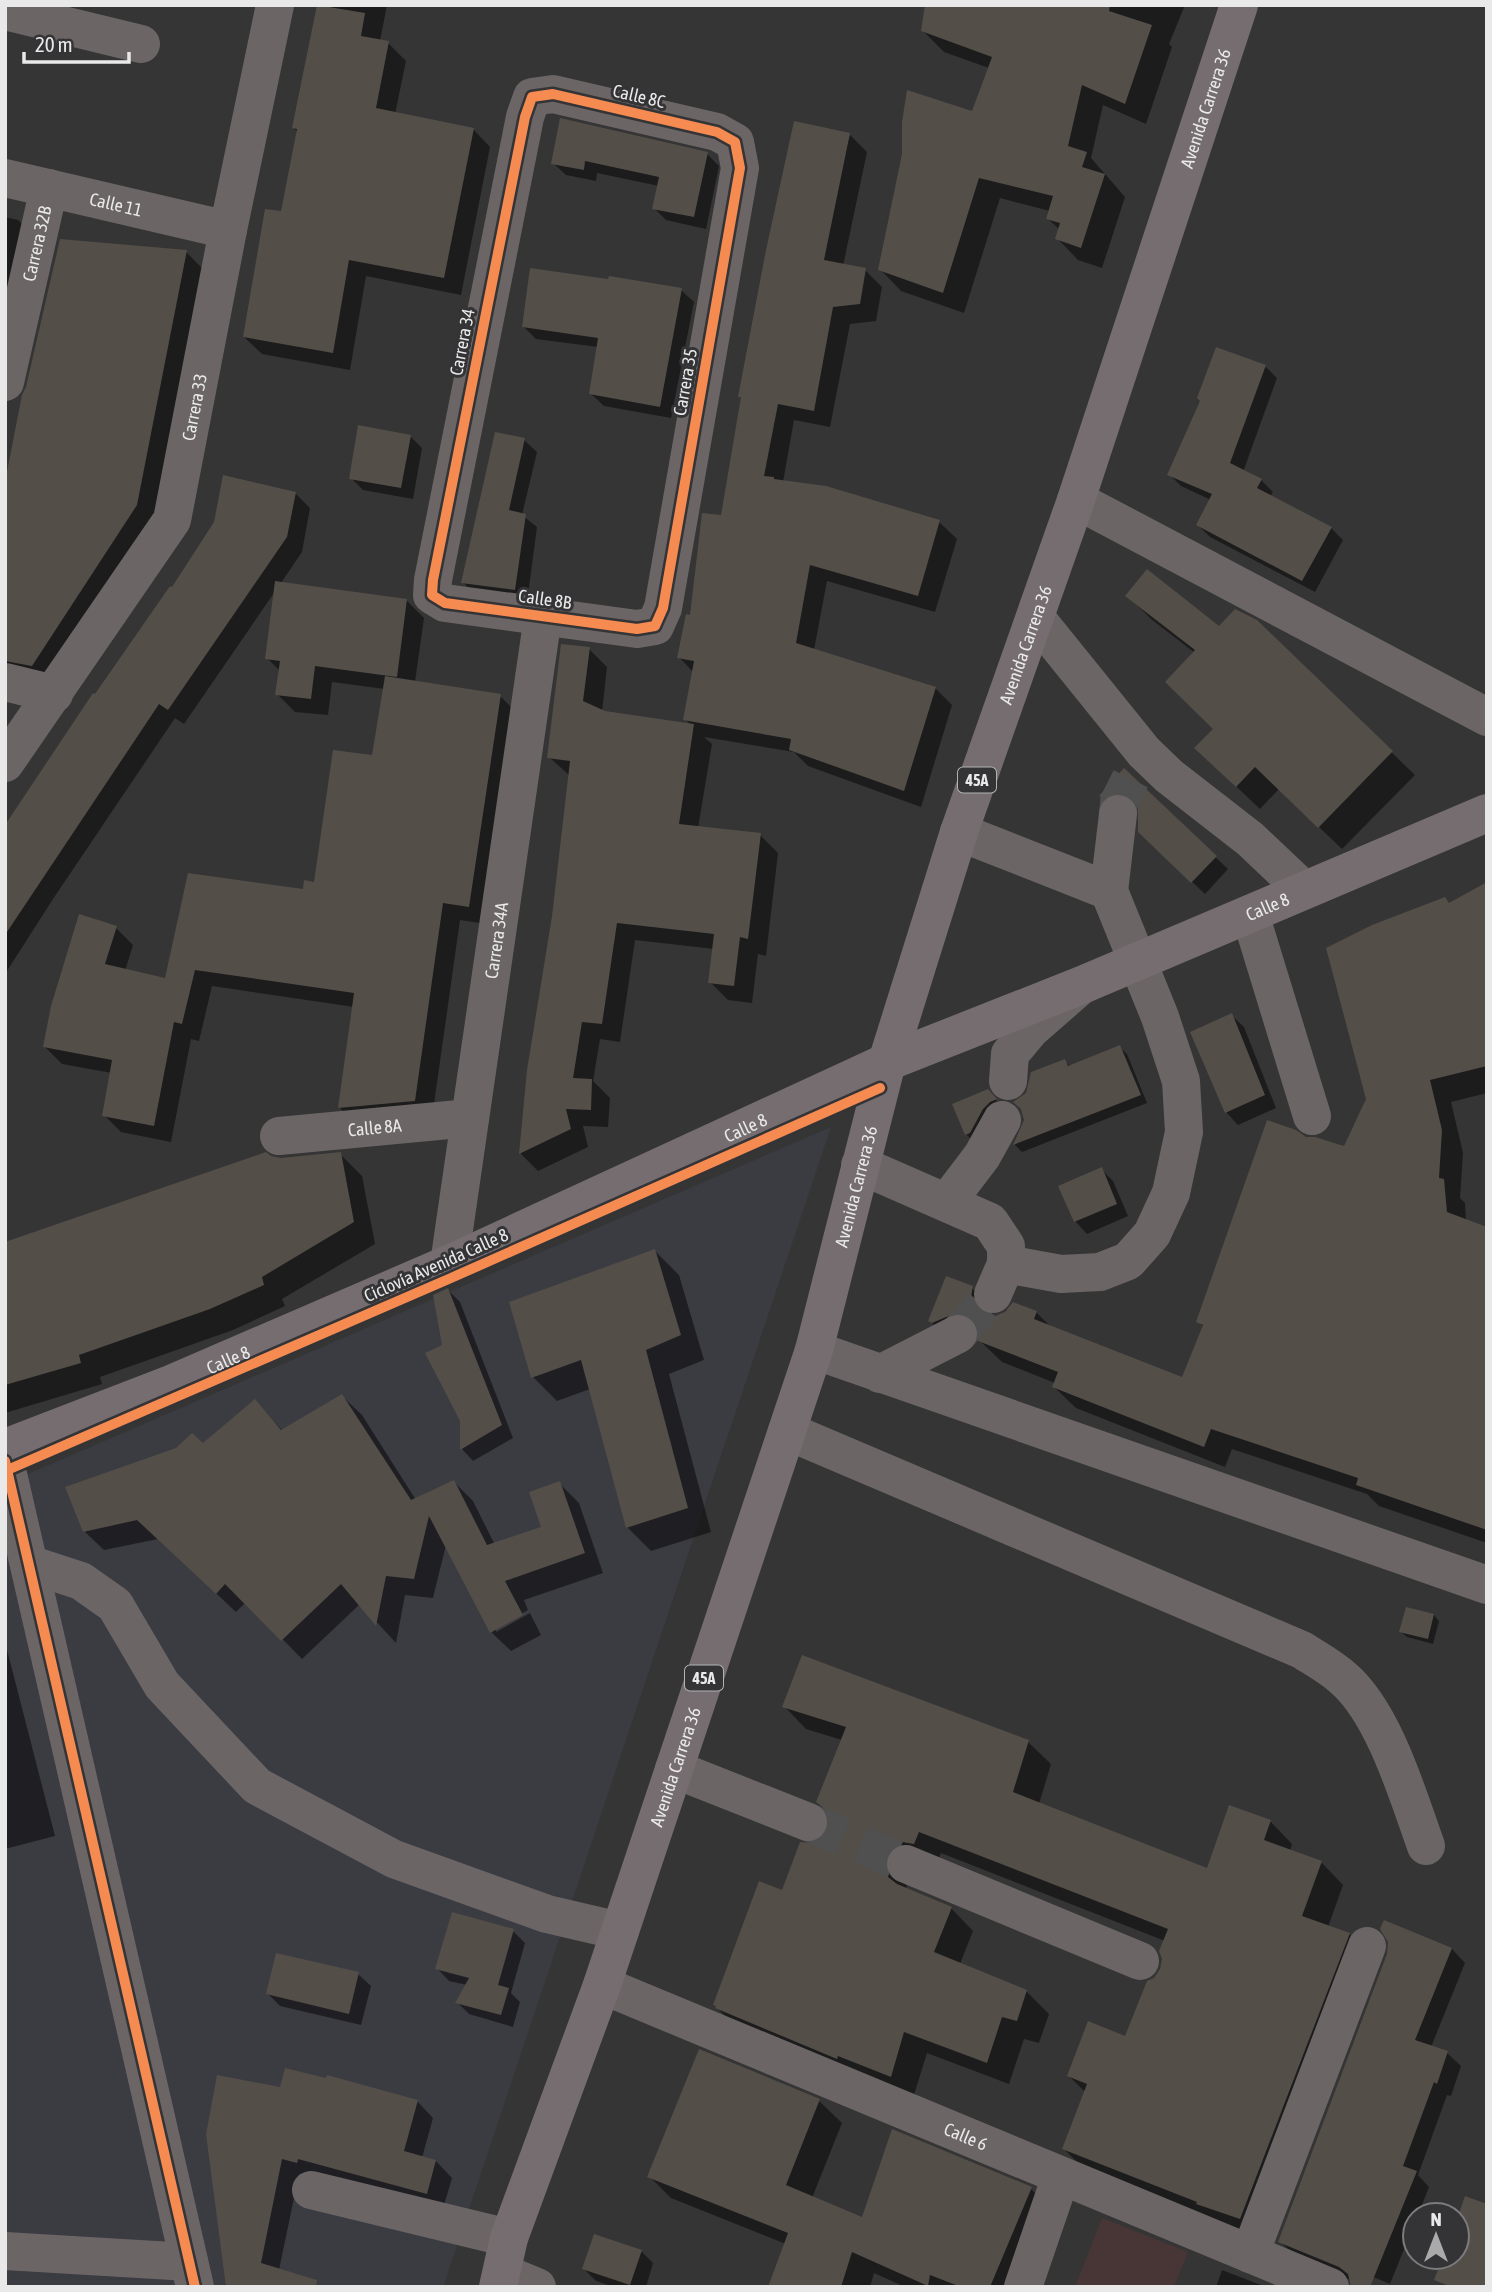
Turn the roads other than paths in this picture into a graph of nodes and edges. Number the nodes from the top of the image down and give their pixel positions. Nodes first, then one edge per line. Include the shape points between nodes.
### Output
1 (275, 5) edge
2 (1239, 5) edge
3 (5, 11) edge
4 (67, 15) edge
5 (141, 44) dead end
6 (532, 97) joint
7 (735, 142) joint
8 (5, 178) edge
9 (49, 188) junction
10 (228, 230) junction
11 (8, 358) edge
12 (1076, 500) junction
13 (432, 595) joint
14 (543, 616) junction
15 (1035, 617) junction
16 (655, 626) joint
17 (5, 682) edge
18 (54, 694) junction
19 (1487, 717) edge
20 (5, 763) edge
21 (1487, 813) edge
22 (1118, 814) tunnel mouth
23 (959, 832) junction
24 (1304, 890) junction
25 (1109, 891) junction
26 (1250, 914) junction
27 (1136, 962) junction
28 (1082, 985) junction
29 (887, 1062) junction
30 (1007, 1082) dead end
31 (1312, 1116) dead end
32 (470, 1118) junction
33 (1002, 1121) dead end
34 (279, 1136) dead end
35 (860, 1165) junction
36 (947, 1202) junction
37 (449, 1264) junction
38 (958, 1334) tunnel mouth
39 (814, 1350) junction
40 (880, 1374) junction
41 (787, 1432) junction
42 (5, 1448) edge
43 (5, 1461) edge
44 (29, 1564) junction
45 (1487, 1585) edge
46 (674, 1769) junction
47 (808, 1822) tunnel mouth
48 (1426, 1846) dead end
49 (906, 1864) tunnel mouth
50 (620, 1931) junction
51 (1367, 1946) dead end
52 (1139, 1961) dead end
53 (602, 1985) junction
54 (1061, 2176) junction
55 (311, 2190) dead end
56 (5, 2251) edge
57 (1250, 2254) junction
58 (512, 2271) edge
59 (192, 2274) edge
60 (1023, 2287) edge
61 (1331, 2287) edge

1 - 10 street, Carrera 33
2 - 12 main road, Avenida Carrera 36 / 45A
3 - 4 street
4 - 5 street
6 - 7 street, Calle 8C via 553,94 717,132
6 - 13 street, Carrera 34
7 - 16 street, Carrera 35 via 740,168 663,608
8 - 9 street, Calle 11
9 - 10 street, Calle 11
9 - 11 street, Carrera 32B
10 - 18 street, Carrera 33 via 172,520
12 - 15 main road, Avenida Carrera 36 / 45A
12 - 19 street
13 - 14 street, Calle 8B via 445,603
14 - 16 street, Calle 8B via 637,629
14 - 32 street, Carrera 34A
15 - 23 main road, Avenida Carrera 36 / 45A
15 - 24 street via 1138,764 1169,776 1250,839
17 - 18 street
18 - 20 street, Carrera 33
21 - 24 main road, Calle 8
22 - 25 street
23 - 25 street
23 - 29 main road, Avenida Carrera 36 / 45A
24 - 26 main road, Calle 8
25 - 27 street
26 - 27 main road, Calle 8
26 - 31 street
27 - 28 main road, Calle 8
27 - 36 street via 1181,1081 1184,1132 1171,1193 1152,1234 1128,1261 1100,1272 999,1279 1006,1246 990,1222
28 - 29 main road, Calle 8
28 - 30 street via 1010,1054
29 - 35 main road, Avenida Carrera 36 / 45A
29 - 37 main road, Calle 8
32 - 34 street, Calle 8A
32 - 37 street, Carrera 34A
33 - 36 street
35 - 36 street
35 - 39 main road, Avenida Carrera 36 / 45A
37 - 42 main road, Calle 8 via 171,1384
38 - 40 street
39 - 40 street
39 - 41 main road, Avenida Carrera 36 / 45A
40 - 45 street
41 - 46 main road, Avenida Carrera 36 / 45A
41 - 48 street via 1302,1650 1344,1678 1371,1712
43 - 44 street
44 - 50 street via 81,1581 115,1605 162,1685 257,1786 394,1859 547,1914
44 - 59 street
46 - 47 street
46 - 50 main road, Avenida Carrera 36 / 45A
49 - 52 street
50 - 53 main road, Avenida Carrera 36 / 45A
51 - 57 street
53 - 54 street, Calle 6
53 - 58 main road, Avenida Carrera 36 / 45A
54 - 57 street, Calle 6
54 - 60 street
55 - 58 street
56 - 59 street
57 - 61 street, Calle 6

